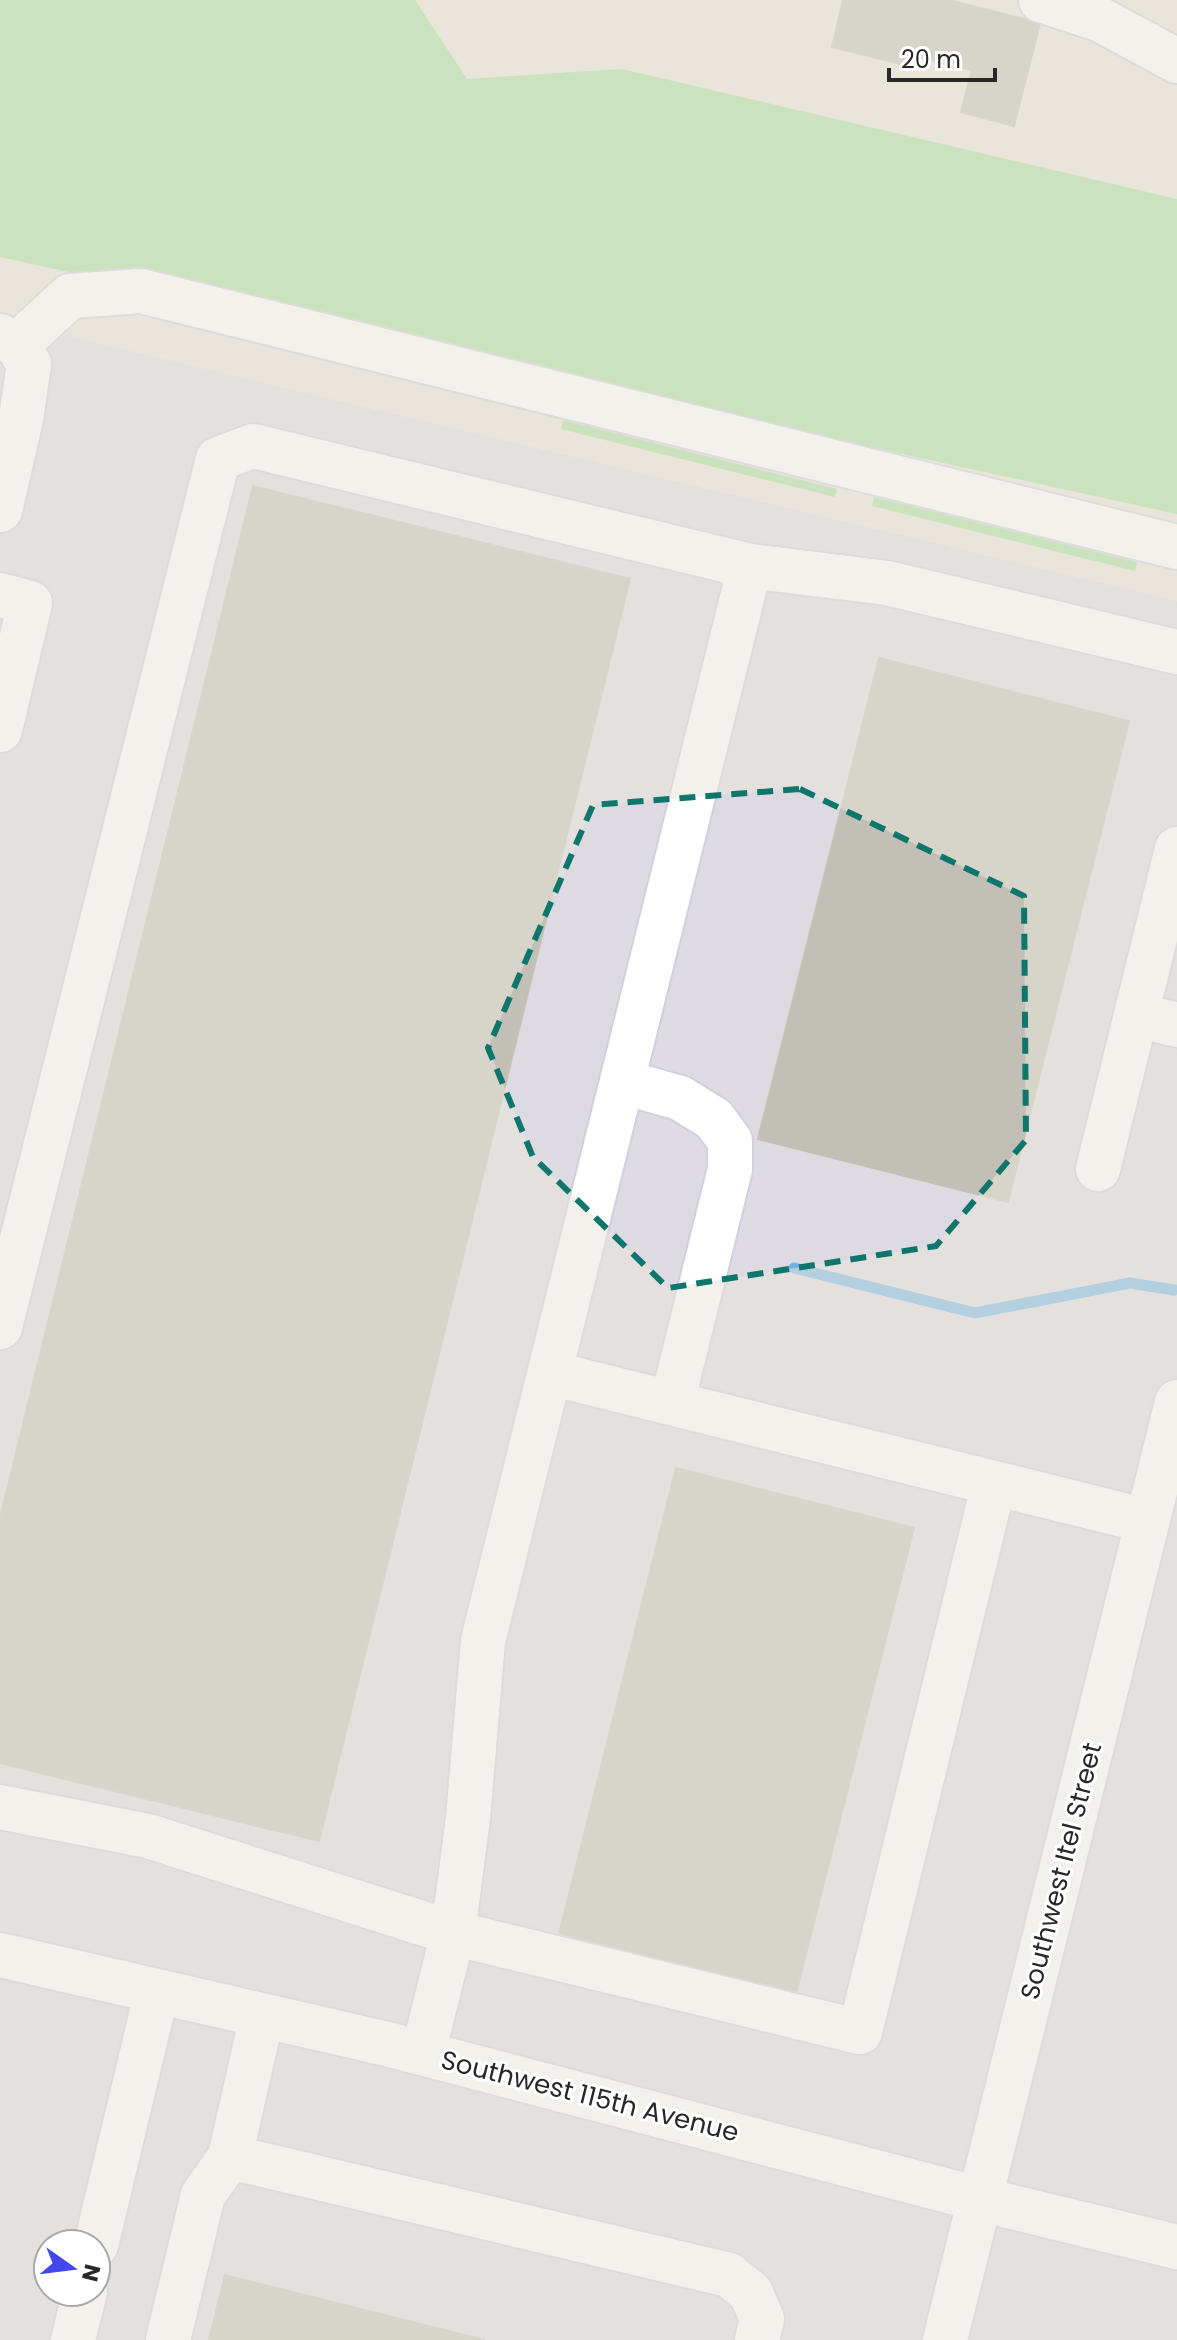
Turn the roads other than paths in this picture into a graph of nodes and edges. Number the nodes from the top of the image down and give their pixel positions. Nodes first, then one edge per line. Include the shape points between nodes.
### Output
1 (1041, 0) edge
2 (1177, 61) edge
3 (9, 340) edge
4 (0, 510) edge
5 (1177, 547) edge
6 (750, 566) junction
7 (0, 595) edge
8 (1177, 652) edge
9 (0, 730) edge
10 (1177, 849) edge
11 (1156, 1020) edge
12 (623, 1082) junction
13 (1098, 1169) dead end
14 (0, 1327) edge
15 (550, 1373) junction
16 (1177, 1402) edge
17 (672, 1403) junction
18 (1170, 1457) edge
19 (994, 1483) junction
20 (1147, 1521) junction
21 (0, 1807) edge
22 (453, 1933) junction
23 (0, 1955) edge
24 (157, 1991) junction
25 (262, 2016) junction
26 (423, 2053) junction
27 (230, 2157) junction
28 (979, 2199) junction
29 (100, 2228) edge
30 (1177, 2247) edge
31 (81, 2308) edge
32 (73, 2340) edge
33 (168, 2340) edge
34 (757, 2340) edge
35 (945, 2340) edge

1 - 2 street via 1099,19
3 - 4 street via 29,364
3 - 5 street via 70,296 141,291
6 - 8 street via 887,583
6 - 12 street
6 - 14 street via 253,446 218,459
7 - 9 street via 30,603
10 - 11 street
11 - 13 street
12 - 15 street
12 - 17 street via 680,1098 714,1119 730,1141 730,1169
15 - 17 street
15 - 22 street via 483,1641
16 - 18 street, Southwest Itel Street
17 - 19 street
18 - 20 street, Southwest Itel Street
19 - 20 street
19 - 22 street via 860,2032
20 - 28 street, Southwest Itel Street
21 - 22 street via 148,1836
22 - 26 street
23 - 24 street, Southwest 115th Avenue
24 - 25 street, Southwest 115th Avenue
24 - 29 street
25 - 26 street, Southwest 115th Avenue
25 - 27 street
26 - 28 street, Southwest 115th Avenue
27 - 33 street via 203,2195
27 - 34 street via 729,2275 751,2293 762,2319
28 - 30 street, Southwest 115th Avenue
28 - 35 street, Southwest Itel Street
31 - 32 street

